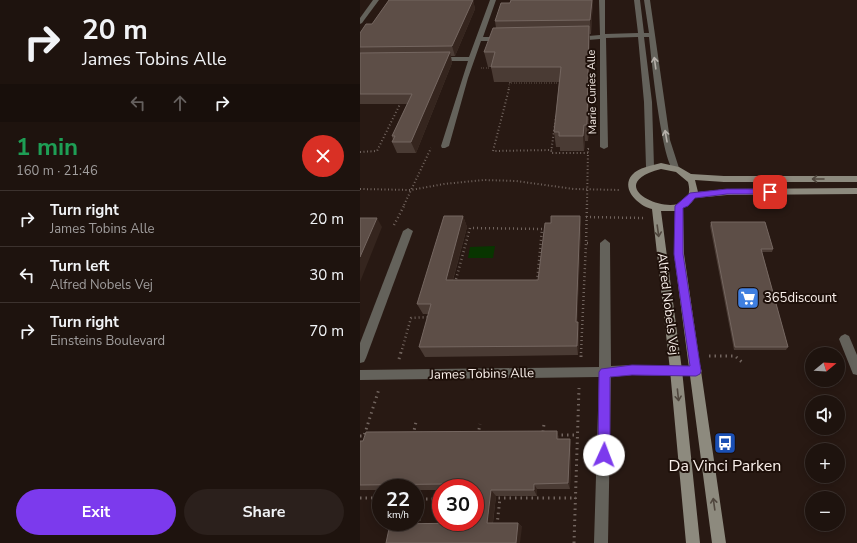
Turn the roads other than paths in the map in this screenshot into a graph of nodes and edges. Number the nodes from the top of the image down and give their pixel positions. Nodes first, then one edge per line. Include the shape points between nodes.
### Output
1 (376, 0) edge
2 (493, 0) edge
3 (602, 0) edge
4 (637, 0) edge
5 (647, 0) edge
6 (360, 22) edge
7 (639, 35) junction
8 (651, 35) junction
9 (602, 37) junction
10 (479, 39) junction
11 (507, 39) edge
12 (569, 39) edge
13 (472, 59) junction
14 (433, 60) edge
15 (445, 146) dead end
16 (604, 147) road end
17 (650, 167) junction
18 (675, 168) junction
19 (690, 177) junction
20 (857, 179) edge
21 (857, 191) edge
22 (693, 195) junction
23 (679, 206) junction
24 (656, 208) junction
25 (408, 232) dead end
26 (605, 243) road end
27 (845, 339) dead end
28 (360, 358) edge
29 (676, 370) junction
30 (857, 370) edge
31 (696, 371) junction
32 (605, 372) junction
33 (360, 375) edge
34 (601, 543) edge
35 (693, 543) edge
36 (719, 543) edge

1 - 6 street
2 - 10 street
3 - 9 street, Marie Curies Alle
4 - 7 street
5 - 8 street
7 - 8 street, Marie Curies Alle
7 - 9 street, Marie Curies Alle
7 - 17 street via 648,102
18 -> 8 street via 666,140
9 - 12 street, Marie Curies Alle
9 - 16 street, Marie Curies Alle
10 - 11 street
10 - 13 street
13 - 14 street
13 - 15 street
17 - 18 street
17 - 24 street via 634,178 632,190 640,201
18 - 19 street
20 -> 19 street
19 - 22 street via 695,189
21 - 22 street via 727,192
22 - 23 street via 685,204
23 - 24 street
23 - 31 street, Alfred Nobels Vej via 679,254
24 -> 29 street, Alfred Nobels Vej
25 - 28 street
26 - 32 street
27 - 30 street
29 - 31 street, James Tobins Alle
29 - 32 street, James Tobins Alle
29 -> 35 street, Alfred Nobels Vej
36 -> 31 street, Alfred Nobels Vej
32 - 33 street, James Tobins Alle
32 - 34 street

